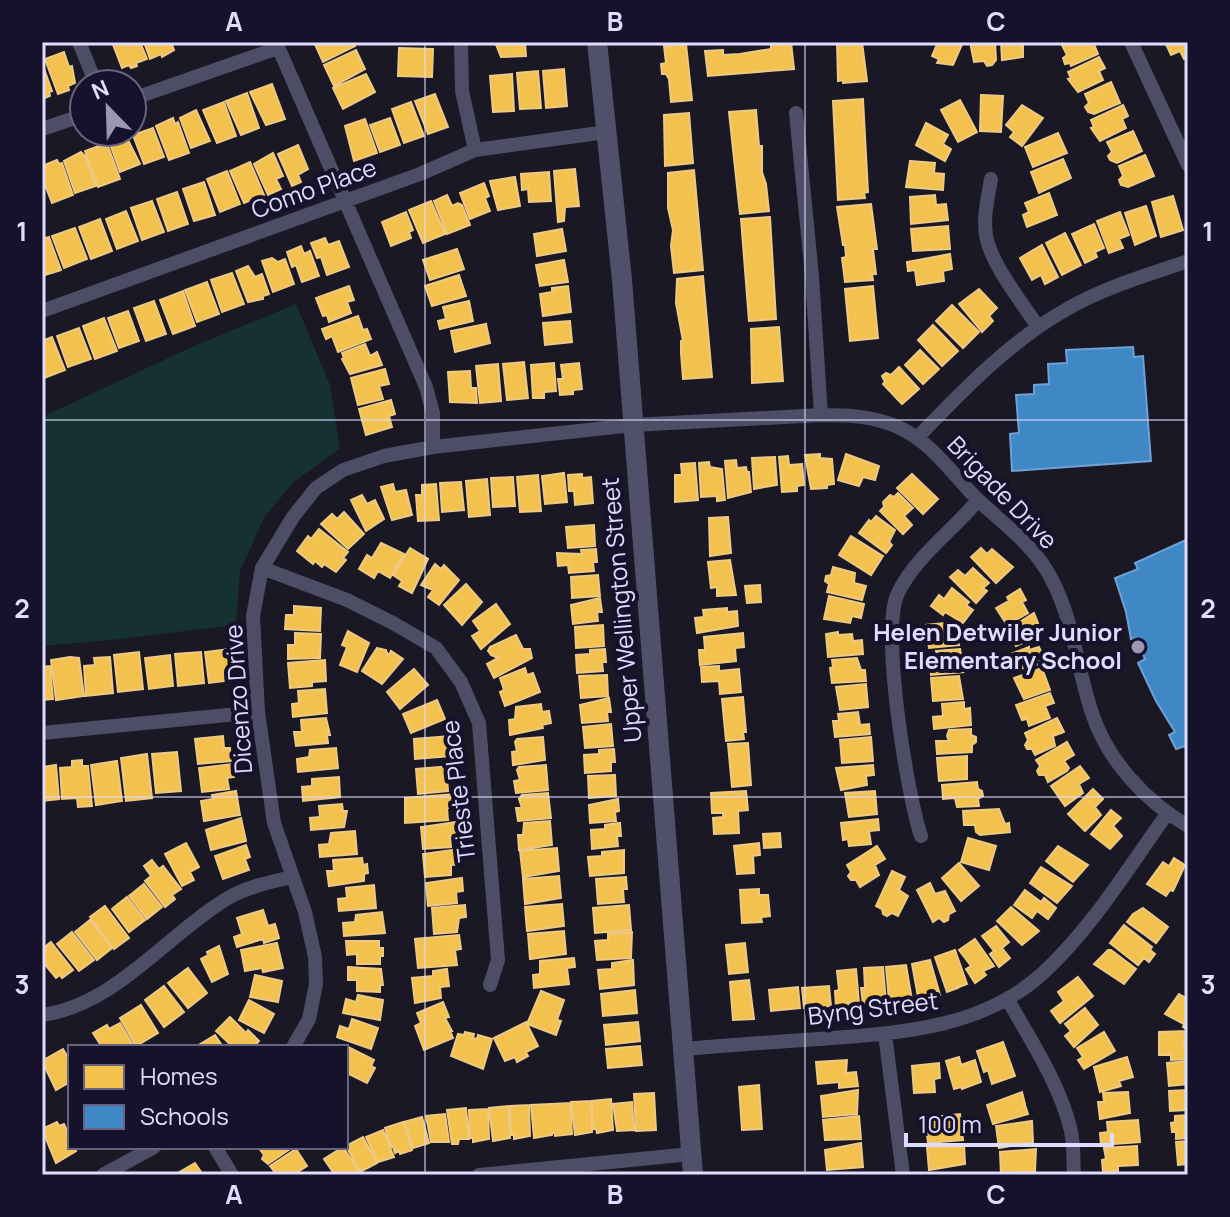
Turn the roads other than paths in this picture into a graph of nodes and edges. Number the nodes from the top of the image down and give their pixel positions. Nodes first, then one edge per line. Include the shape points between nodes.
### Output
1 (79, 42) edge
2 (461, 42) edge
3 (597, 42) edge
4 (1131, 42) edge
5 (277, 45) edge
6 (90, 68) edge
7 (148, 93) edge
8 (796, 113) dead end
9 (68, 120) edge
10 (42, 129) edge
11 (606, 132) junction
12 (475, 150) junction
13 (1188, 165) edge
14 (991, 179) dead end
15 (347, 200) junction
16 (1188, 261) edge
17 (42, 311) edge
18 (1038, 327) junction
19 (821, 415) junction
20 (633, 425) junction
21 (917, 438) junction
22 (433, 447) junction
23 (978, 500) junction
24 (262, 568) junction
25 (258, 712) junction
26 (42, 733) edge
27 (1167, 814) junction
28 (1188, 826) edge
29 (921, 836) dead end
30 (292, 877) junction
31 (490, 985) dead end
32 (1008, 1000) junction
33 (42, 1015) edge
34 (885, 1034) junction
35 (294, 1045) edge
36 (685, 1049) junction
37 (150, 1149) edge
38 (216, 1149) edge
39 (692, 1165) edge
40 (103, 1175) edge
41 (232, 1175) edge
42 (479, 1175) edge
43 (903, 1175) edge
44 (1074, 1175) edge

1 - 6 street
2 - 12 street via 462,91
3 - 11 main road, Upper Wellington Street
4 - 13 street
5 - 7 street
5 - 15 street
8 - 19 street
9 - 10 street
11 - 12 street, Como Place
11 - 20 main road, Upper Wellington Street
12 - 15 street, Como Place
14 - 18 street via 986,238
15 - 17 street, Como Place
15 - 22 street via 426,387
16 - 18 street via 1112,287
18 - 21 street
19 - 20 street, Brigade Drive
19 - 21 street, Brigade Drive via 873,419
20 - 22 street, Dicenzo Drive
20 - 36 main road, Upper Wellington Street
21 - 23 street, Brigade Drive
22 - 24 street, Dicenzo Drive via 343,470 316,488
23 - 27 street, Brigade Drive via 1015,531 1052,579 1092,714 1108,749
23 - 29 street via 913,570 897,595 891,635 904,764
24 - 25 street, Dicenzo Drive via 253,616
24 - 31 street, Trieste Place via 393,623 436,648 461,682 479,723 498,960
25 - 26 street
25 - 30 street, Dicenzo Drive via 274,823
27 - 28 street, Brigade Drive
27 - 32 street, Byng Street via 1067,949
30 - 33 street via 232,896 104,992 63,1012
30 - 35 street, Dicenzo Drive via 315,957 316,984 309,1019
32 - 34 street, Byng Street via 955,1021
32 - 44 street via 1062,1103 1071,1132
34 - 36 street, Byng Street
34 - 43 street
36 - 39 main road, Upper Wellington Street
37 - 40 street
38 - 41 street
39 - 42 street

